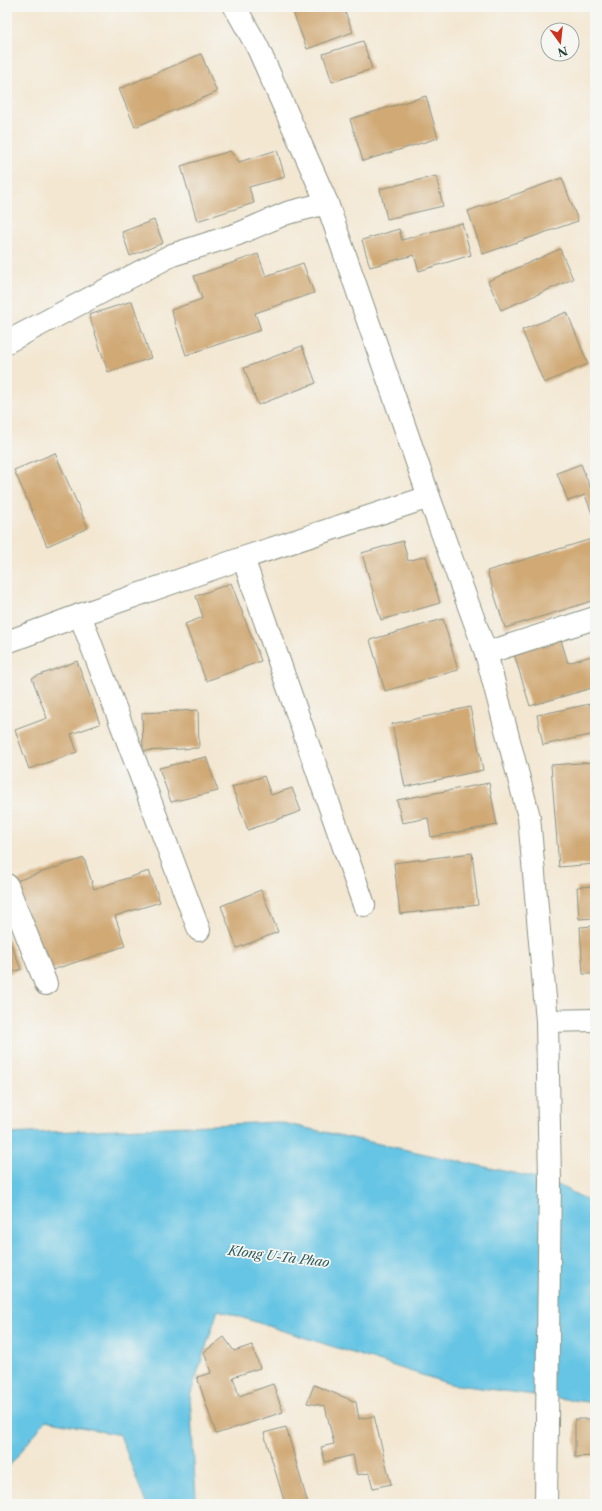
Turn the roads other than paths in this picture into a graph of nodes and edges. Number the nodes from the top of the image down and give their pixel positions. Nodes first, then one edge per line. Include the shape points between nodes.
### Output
1 (235, 7) edge
2 (327, 203) junction
3 (7, 342) edge
4 (429, 497) junction
5 (243, 558) junction
6 (80, 615) junction
7 (595, 618) edge
8 (7, 642) edge
9 (486, 652) junction
10 (7, 885) edge
11 (364, 905) dead end
12 (199, 930) dead end
13 (46, 984) dead end
14 (595, 1020) edge
15 (547, 1021) junction
16 (546, 1504) edge

1 - 2 street via 257,46
2 - 3 street via 287,213 238,234 172,255
2 - 4 street
4 - 5 street
4 - 9 street
5 - 6 street
5 - 11 street
6 - 8 street
6 - 12 street
7 - 9 street
9 - 15 street via 529,817
10 - 13 street
14 - 15 street
15 - 16 street via 550,1181

